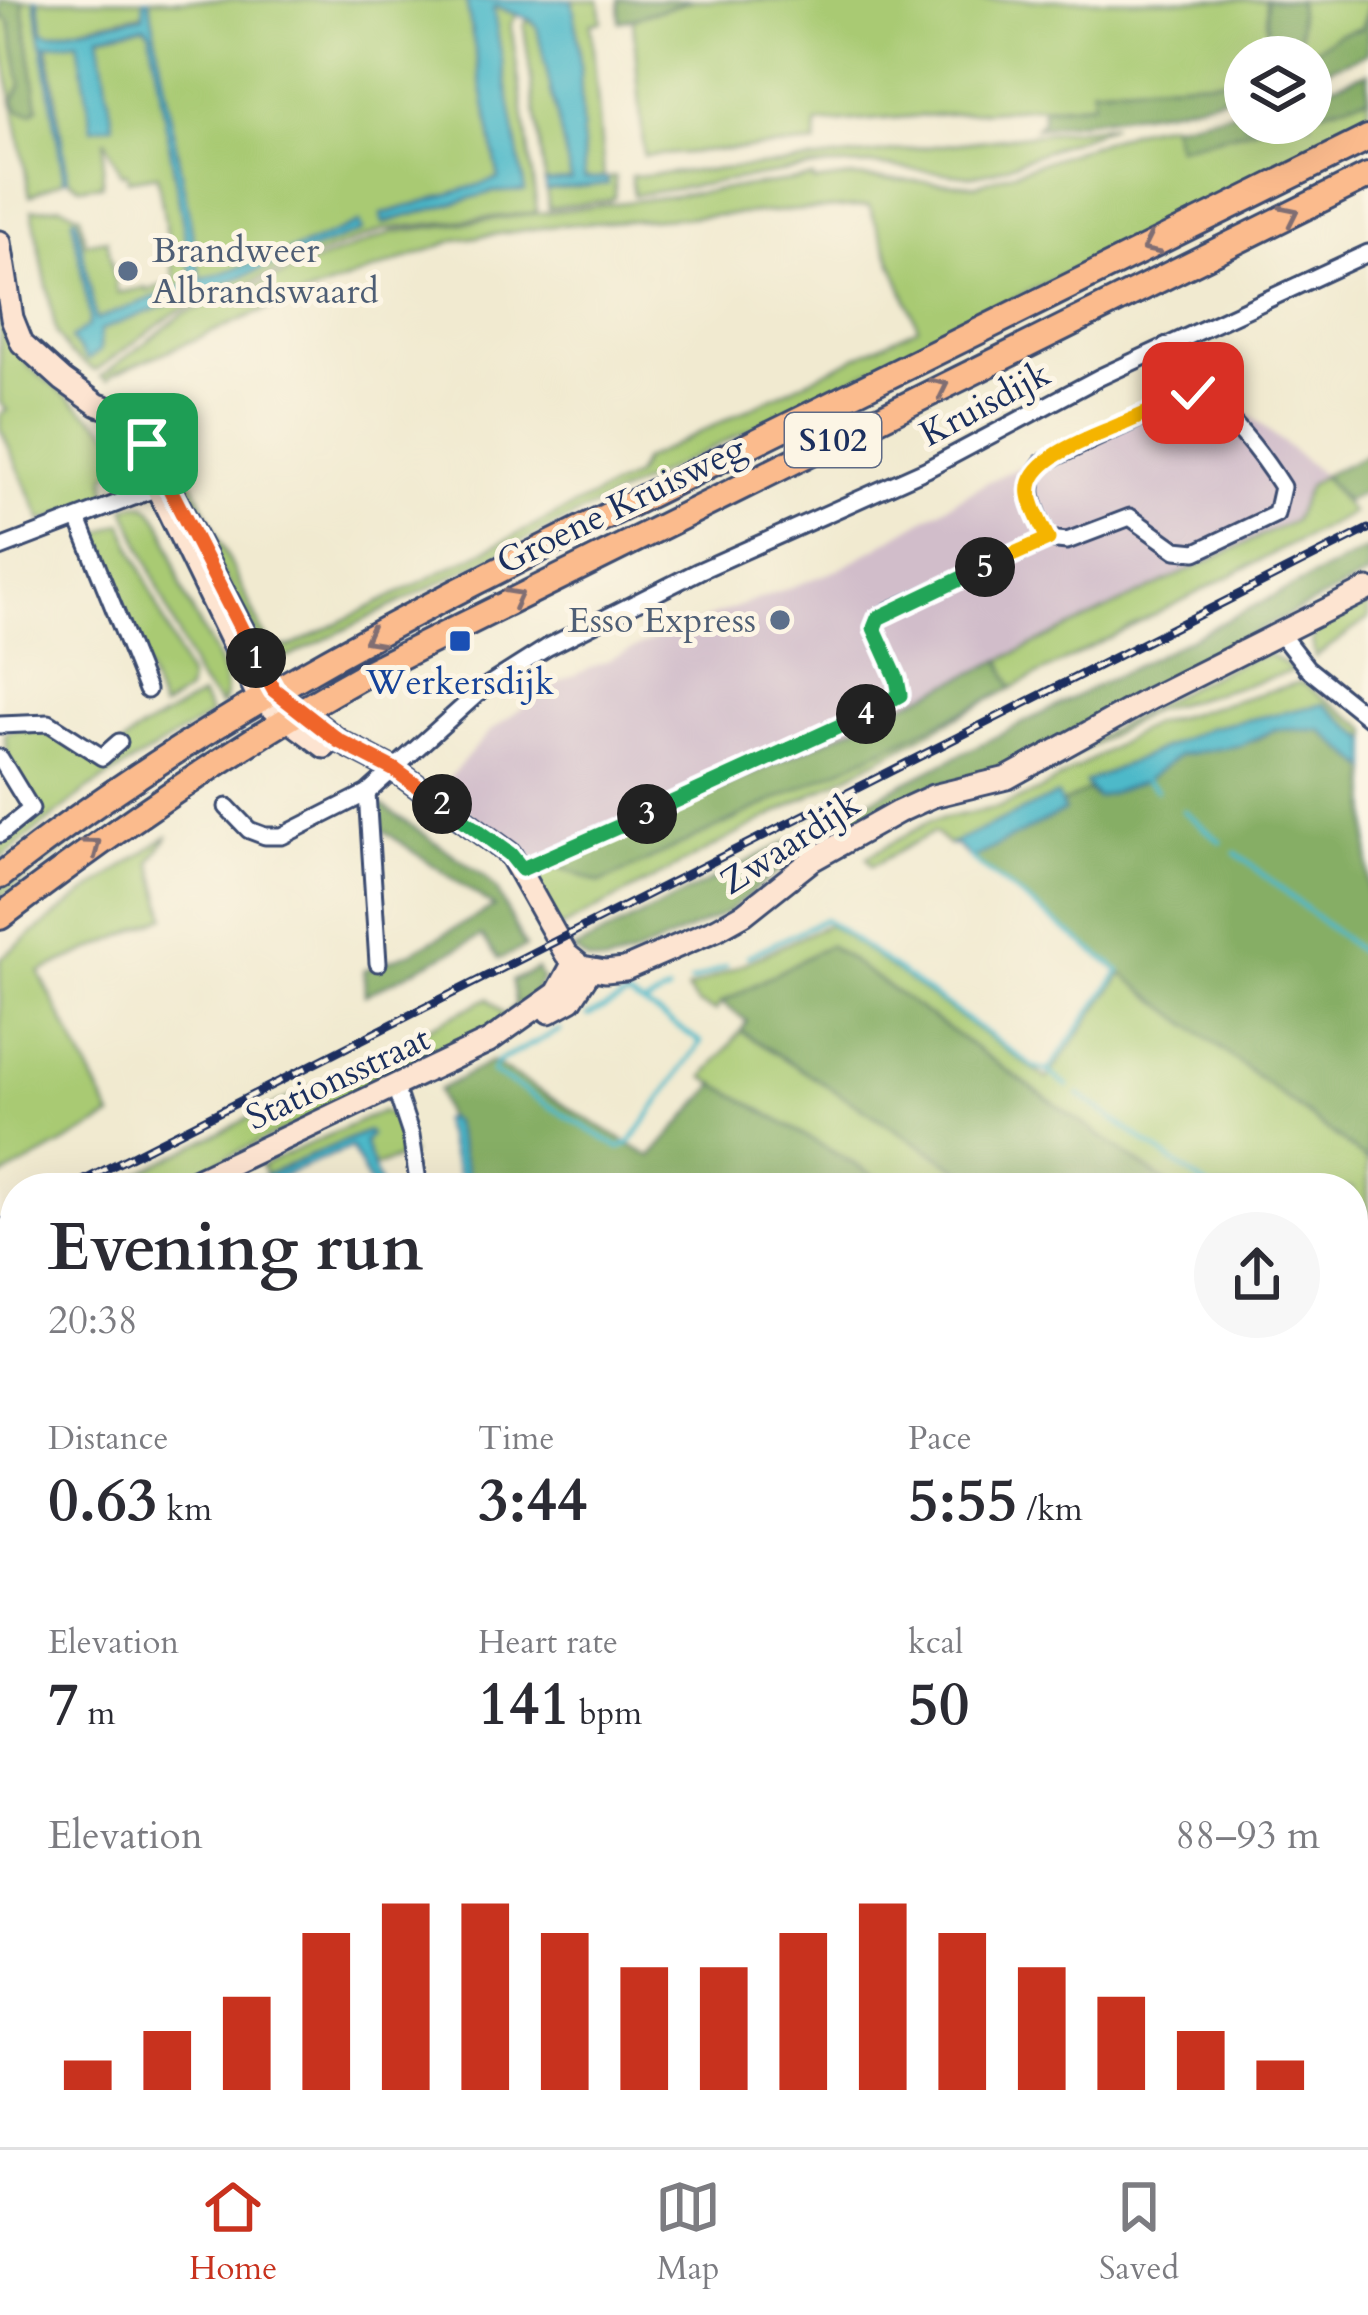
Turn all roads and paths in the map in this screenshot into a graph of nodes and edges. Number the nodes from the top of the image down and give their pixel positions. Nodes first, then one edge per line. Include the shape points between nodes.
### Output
1 (1368, 138) edge
2 (1368, 176) edge
3 (0, 242) edge
4 (1368, 253) edge
5 (164, 486) junction
6 (78, 519) junction
7 (1048, 539) junction
8 (0, 548) edge
9 (1368, 589) edge
10 (1279, 632) junction
11 (147, 690) dead end
12 (266, 694) junction
13 (292, 714) junction
14 (1368, 717) edge
15 (0, 725) edge
16 (119, 742) dead end
17 (0, 758) edge
18 (395, 770) junction
19 (369, 791) junction
20 (227, 807) dead end
21 (0, 834) edge
22 (522, 869) junction
23 (0, 876) edge
24 (0, 917) edge
25 (379, 963) dead end
26 (583, 966) junction
27 (394, 1087) junction
28 (212, 1173) edge
29 (417, 1173) edge

1 -> 12 main road, Groene Kruisweg / S102 via 512,562
13 -> 2 main road, Groene Kruisweg / S102
3 - 5 street via 22,343 135,429
4 - 18 street, Kruisdijk via 548,647 485,687
5 - 6 street
5 - 12 street
6 - 8 street
6 - 11 street
7 - 7 street via 1067,541 1130,517 1176,550 1196,552 1276,514 1282,487 1210,399 1193,393 1042,463 1029,493
7 - 22 street via 878,618 874,628 900,695 884,706
9 - 10 street, Zwaardijk
10 - 14 street via 1307,668
10 - 26 street, Zwaardijk via 1007,778 898,812 717,928 625,969
12 - 13 street
12 - 23 main road, Groene Kruisweg / S102
13 - 18 street
24 -> 13 main road, Groene Kruisweg / S102 via 147,807
15 - 16 street via 50,723 102,757
17 - 21 street via 32,809
18 - 19 street, Kruisdijk
18 - 22 street
19 - 20 street via 282,836 249,830
19 - 25 street
22 - 26 street via 553,931
26 - 27 street, Stationsstraat via 521,1022
27 - 28 street, Stationsstraat
27 - 29 street

